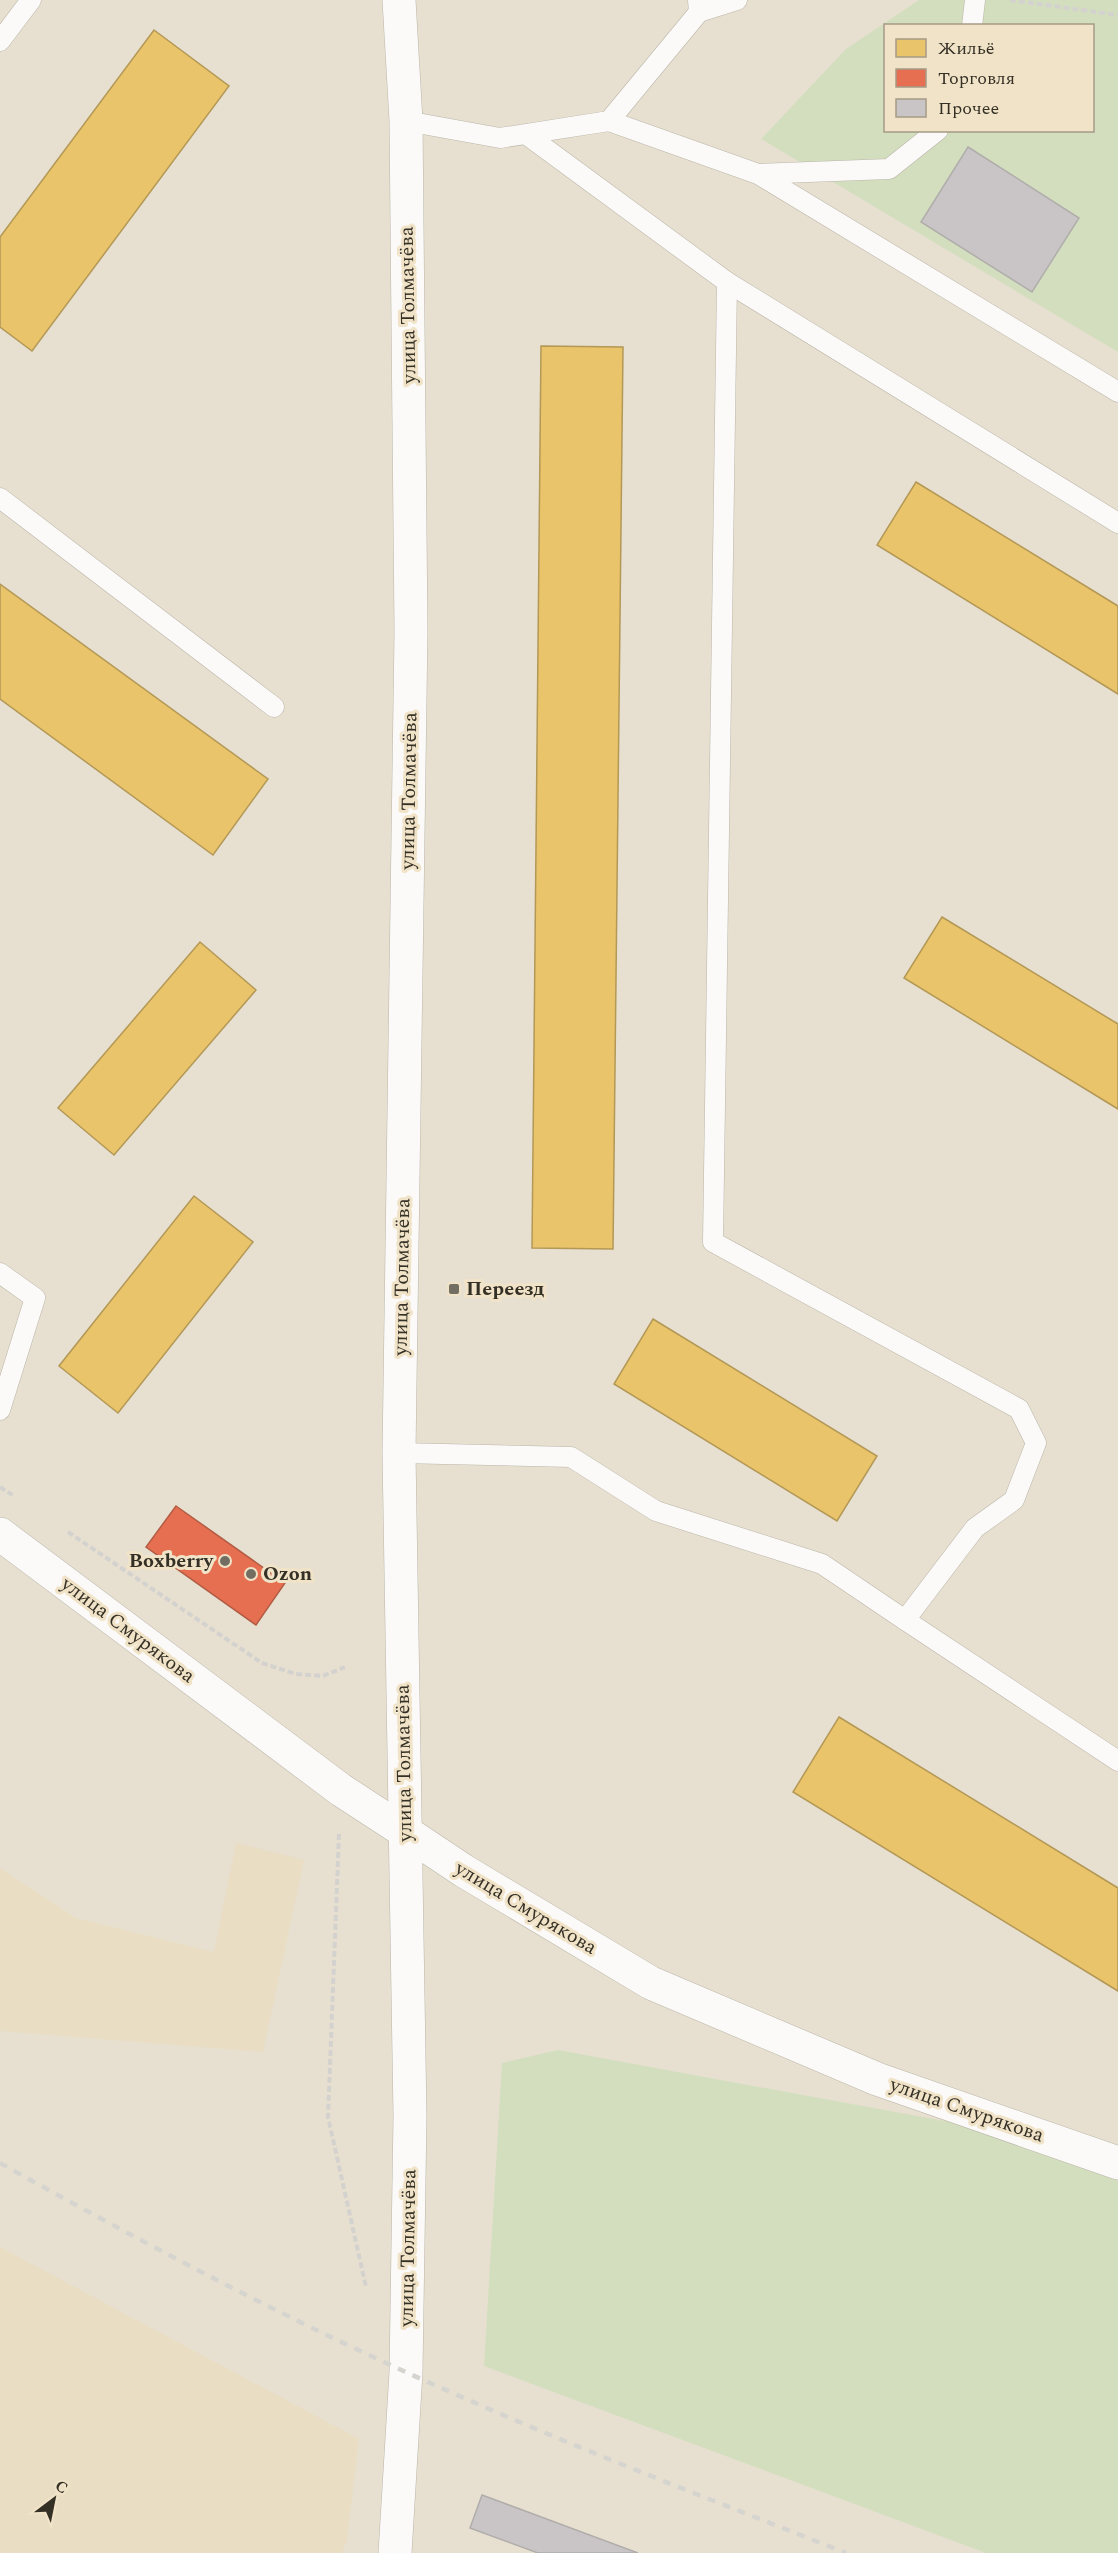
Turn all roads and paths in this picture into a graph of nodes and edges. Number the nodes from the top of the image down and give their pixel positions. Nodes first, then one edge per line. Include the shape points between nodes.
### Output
1 (31, 0) edge
2 (399, 0) edge
3 (736, 0) edge
4 (975, 0) edge
5 (1010, 0) edge
6 (698, 6) edge
7 (1118, 15) edge
8 (972, 24) edge
9 (0, 41) edge
10 (406, 121) junction
11 (609, 121) junction
12 (935, 132) edge
13 (527, 135) junction
14 (758, 174) junction
15 (727, 282) junction
16 (1118, 392) edge
17 (0, 498) edge
18 (1118, 524) edge
19 (274, 707) dead end
20 (0, 1273) edge
21 (0, 1410) edge
22 (399, 1453) junction
23 (0, 1487) edge
24 (19, 1500) dead end
25 (58, 1526) dead end
26 (0, 1534) edge
27 (904, 1620) junction
28 (345, 1667) dead end
29 (1118, 1761) edge
30 (339, 1830) dead end
31 (405, 1832) junction
32 (1118, 2163) edge
33 (367, 2292) dead end
34 (395, 2553) edge

1 - 9 lane
2 - 10 street, улица Толмачёва
3 - 6 lane
4 - 8 lane
5 - 7 path
6 - 11 lane
10 - 13 lane via 500,138
10 - 22 street, улица Толмачёва via 411,631
11 - 13 lane
11 - 14 lane
12 - 14 lane via 889,169
13 - 15 lane
14 - 16 lane
15 - 18 lane
15 - 27 lane via 713,1242 1019,1409 1036,1443 1014,1500 975,1528
17 - 19 lane
20 - 21 lane via 35,1298
22 - 27 lane via 571,1457 656,1512 822,1564
22 - 31 street, улица Толмачёва
23 - 24 path
25 - 28 path via 262,1663 296,1674 323,1676
26 - 31 street, улица Смурякова via 340,1790
27 - 29 lane
30 - 33 path via 328,2117
31 - 32 street, улица Смурякова via 651,1983 877,2079
31 - 34 street, улица Толмачёва via 410,2116 407,2350

